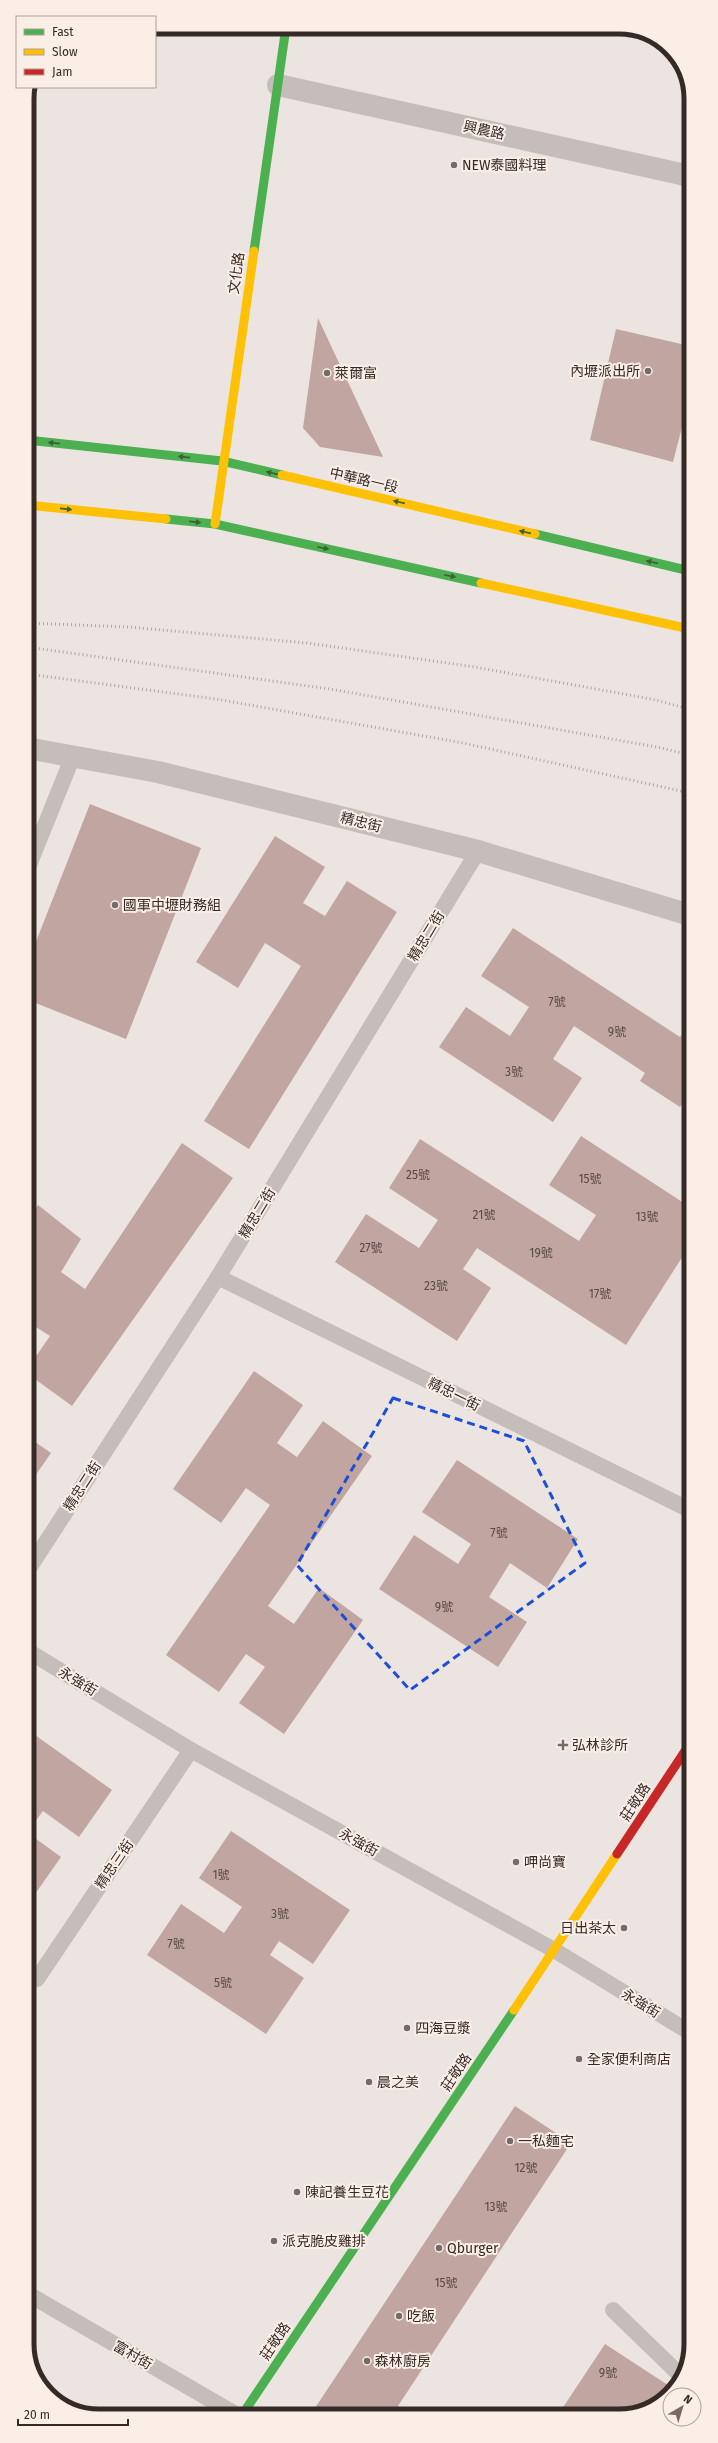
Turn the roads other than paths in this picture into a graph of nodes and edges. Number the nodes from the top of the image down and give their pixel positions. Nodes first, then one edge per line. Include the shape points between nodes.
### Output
1 (285, 34) edge
2 (278, 85) junction
3 (684, 175) edge
4 (34, 441) edge
5 (222, 461) junction
6 (34, 506) edge
7 (215, 524) junction
8 (684, 570) edge
9 (684, 628) edge
10 (34, 749) edge
11 (72, 756) junction
12 (478, 851) junction
13 (34, 854) edge
14 (684, 912) edge
15 (218, 1277) junction
16 (684, 1507) edge
17 (34, 1561) edge
18 (34, 1655) edge
19 (191, 1750) junction
20 (684, 1753) edge
21 (554, 1950) junction
22 (37, 1978) dead end
23 (684, 2029) edge
24 (34, 2298) edge
25 (613, 2310) dead end
26 (677, 2373) edge
27 (225, 2409) edge
28 (247, 2409) edge

1 - 2 main road, 文化路
2 - 3 street, 興農路
2 - 5 main road, 文化路
5 -> 4 main road, 中華路一段
5 - 7 main road, 文化路
8 -> 5 main road, 中華路一段
6 -> 7 main road
7 -> 9 main road
10 - 11 street, 精忠街
11 - 12 street, 精忠街 via 158,772
11 - 13 lane
12 - 14 street, 精忠街
12 - 15 lane, 精忠二街
15 - 16 lane, 精忠一街
15 - 17 lane, 精忠二街
18 - 19 lane, 永強街
19 - 21 lane, 永強街
19 - 22 lane, 精忠三街
20 - 21 main road, 莊敬路
21 - 23 lane, 永強街
21 - 28 main road, 莊敬路
24 - 27 lane, 富村街
25 - 26 lane

